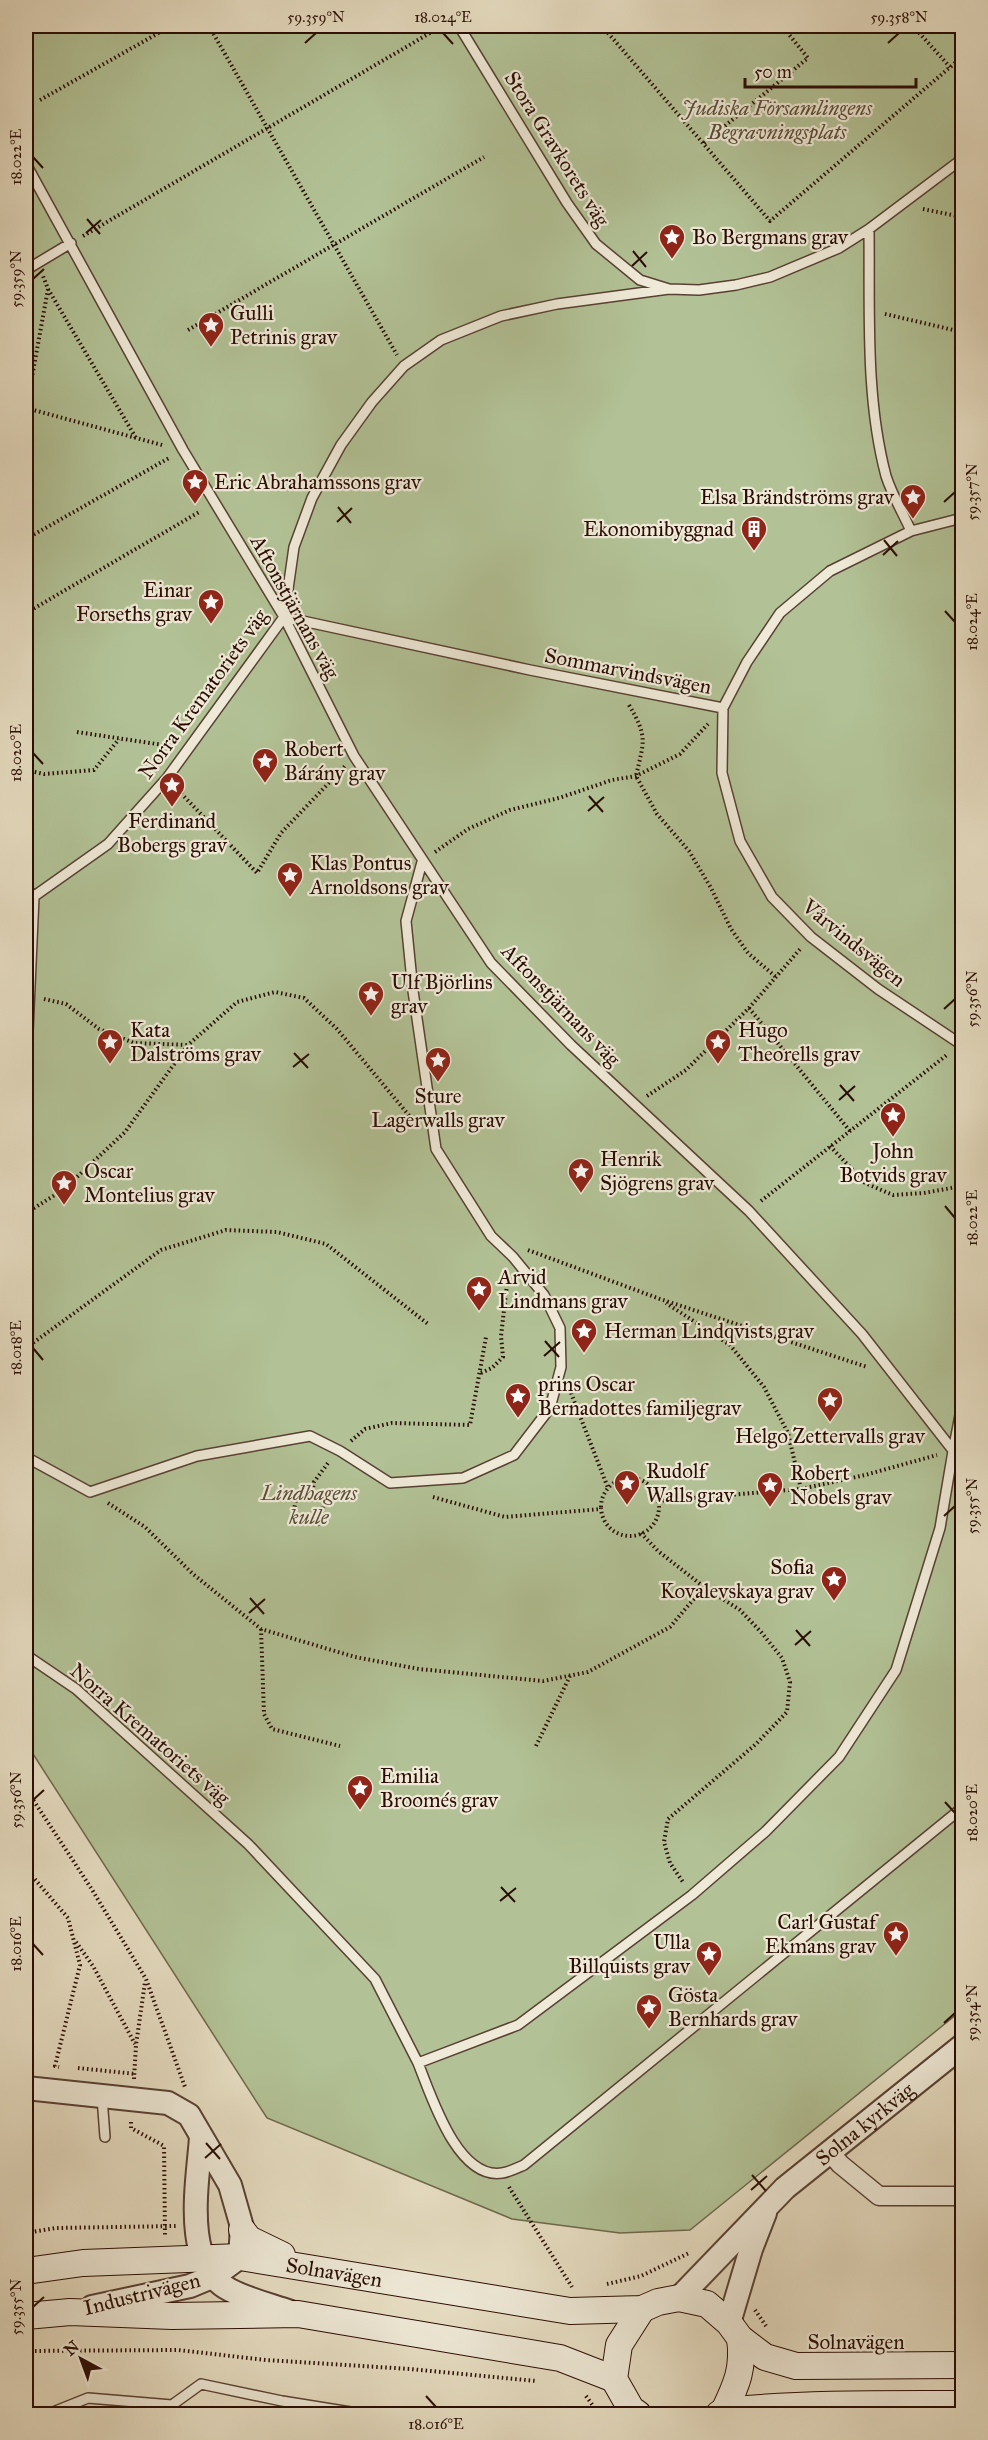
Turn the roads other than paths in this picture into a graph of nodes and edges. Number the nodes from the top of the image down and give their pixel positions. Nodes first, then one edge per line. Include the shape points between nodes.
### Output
1 (459, 26) edge
2 (963, 159) edge
3 (26, 164) edge
4 (869, 229) junction
5 (71, 243) junction
6 (26, 270) edge
7 (669, 289) junction
8 (963, 518) edge
9 (911, 531) junction
10 (284, 618) junction
11 (723, 708) junction
12 (422, 862) junction
13 (26, 888) edge
14 (30, 899) edge
15 (962, 1044) edge
16 (26, 1076) edge
17 (963, 1406) edge
18 (952, 1451) junction
19 (26, 1457) edge
20 (963, 1462) edge
21 (26, 1655) edge
22 (963, 1808) edge
23 (963, 2046) edge
24 (418, 2063) junction
25 (26, 2088) edge
26 (102, 2095) junction
27 (105, 2136) dead end
28 (201, 2137) junction
29 (830, 2152) junction
30 (963, 2196) edge
31 (769, 2203) junction
32 (242, 2230) junction
33 (240, 2257) junction
34 (208, 2267) junction
35 (319, 2268) junction
36 (26, 2271) edge
37 (679, 2298) junction
38 (642, 2309) junction
39 (70, 2312) junction
40 (298, 2314) junction
41 (26, 2316) edge
42 (734, 2330) junction
43 (963, 2365) edge
44 (614, 2379) junction
45 (840, 2403) junction
46 (963, 2404) edge
47 (173, 2410) edge
48 (633, 2413) edge
49 (721, 2413) edge
50 (48, 2415) edge
51 (363, 2415) edge
52 (868, 2415) edge

1 - 7 lane, Stora Gravkorets väg via 596,244 640,280
2 - 4 lane, Stora Gravkorets väg
3 - 5 lane, Aftonstjärnans väg
4 - 7 lane, Stora Gravkorets väg via 839,248 770,277 699,290
4 - 9 lane via 875,425 887,479
5 - 6 lane
5 - 10 lane, Aftonstjärnans väg via 183,450
7 - 10 lane, Norra Krematoriets väg via 501,316 441,340 404,366 341,445 312,498 294,547
8 - 9 lane, Sommarvindsvägen
9 - 11 lane, Sommarvindsvägen via 830,571 780,613 747,662
10 - 11 lane, Sommarvindsvägen
10 - 12 lane, Aftonstjärnans väg via 354,756
10 - 14 lane, Norra Krematoriets väg via 167,778 108,844
11 - 15 lane, Vårvindsvägen via 722,773 740,841 772,897 811,937 878,989
12 - 18 lane, Aftonstjärnans väg via 491,963 748,1211 862,1334
12 - 19 lane via 406,921 436,1149 490,1236 544,1295 560,1328 561,1367 550,1408 514,1455 463,1478 390,1483 310,1436 197,1456 90,1492
13 - 14 lane
14 - 16 lane
17 - 18 lane
18 - 20 lane, Aftonstjärnans väg
18 - 24 lane via 940,1528 896,1670 839,1757 765,1832 692,1895 518,2025
21 - 24 lane, Norra Krematoriets väg via 76,1689 248,1844 375,1979
22 - 24 lane, Norra Krematoriets väg via 524,2165 501,2174 479,2169 462,2153 442,2122
23 - 29 street, Solna kyrkväg
25 - 26 street
26 - 27 lane
26 - 28 street via 168,2103 189,2115
28 - 32 street via 230,2185
28 - 34 street, Industrivägen via 195,2226
29 - 30 street via 879,2196
29 - 31 street, Solna kyrkväg
31 - 37 street, Solna kyrkväg
31 - 42 street, Solna kyrkväg via 747,2259
32 - 33 street
32 - 35 main road via 249,2239 269,2250
33 - 34 main road, Solnavägen
33 - 35 main road, Solnavägen
34 - 36 main road, Solnavägen via 83,2263
34 - 39 street, Industrivägen via 169,2292
34 - 40 street, Industrivägen via 229,2290
35 - 38 main road, Solnavägen via 570,2311
37 - 38 main road, Solnavägen
37 - 42 main road, Solnavägen via 707,2304
38 - 44 main road via 619,2345
39 - 40 main road via 172,2316
39 - 41 main road
40 - 44 main road via 560,2358
42 - 43 main road, Solnavägen via 765,2357 796,2366
42 - 49 main road via 742,2358 738,2384
44 - 48 main road
45 - 46 main road
45 - 49 main road
45 - 52 lane
47 - 50 lane via 88,2398
47 - 51 lane via 201,2384

